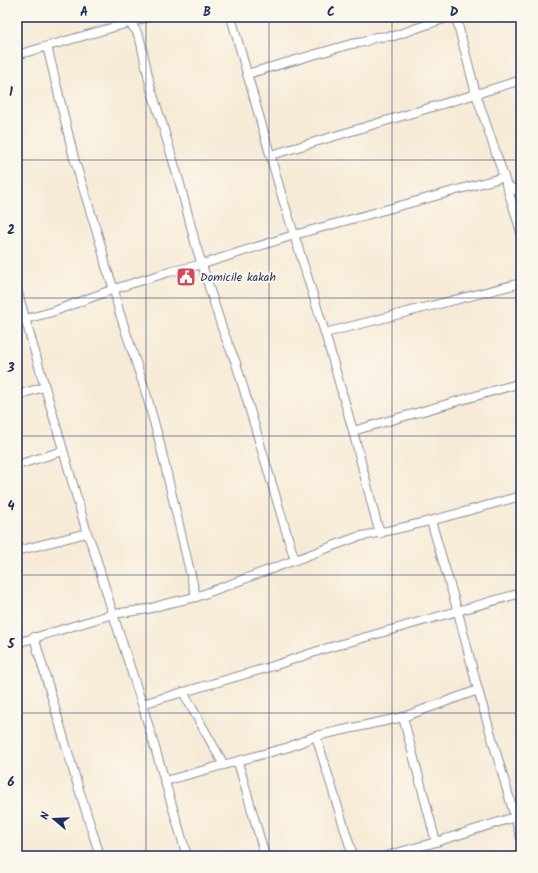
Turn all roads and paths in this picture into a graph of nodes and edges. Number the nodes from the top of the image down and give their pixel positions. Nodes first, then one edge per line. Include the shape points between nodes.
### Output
1 (149, 17) edge
2 (231, 17) edge
3 (449, 17) edge
4 (456, 17) edge
5 (128, 20) edge
6 (47, 46) junction
7 (17, 55) edge
8 (247, 74) junction
9 (521, 80) edge
10 (476, 94) junction
11 (271, 155) junction
12 (505, 181) junction
13 (521, 193) edge
14 (521, 232) edge
15 (294, 235) junction
16 (203, 264) junction
17 (521, 283) edge
18 (114, 289) junction
19 (17, 290) edge
20 (21, 320) edge
21 (325, 333) junction
22 (521, 383) edge
23 (44, 387) junction
24 (17, 395) edge
25 (353, 430) junction
26 (63, 451) junction
27 (17, 465) edge
28 (521, 496) edge
29 (431, 522) junction
30 (86, 533) junction
31 (381, 533) junction
32 (17, 551) edge
33 (295, 560) junction
34 (521, 593) edge
35 (196, 597) junction
36 (458, 612) junction
37 (113, 614) junction
38 (34, 637) junction
39 (17, 643) edge
40 (478, 690) junction
41 (184, 692) junction
42 (142, 704) junction
43 (403, 717) junction
44 (316, 736) junction
45 (238, 762) junction
46 (224, 765) junction
47 (165, 782) junction
48 (518, 816) edge
49 (521, 838) edge
50 (436, 842) junction
51 (100, 856) edge
52 (187, 856) edge
53 (265, 856) edge
54 (353, 856) edge
55 (386, 856) edge

1 - 5 street
2 - 8 street
3 - 8 street via 394,36 375,37
4 - 10 street
5 - 6 street
5 - 16 street via 140,39 151,89
6 - 7 street
6 - 18 street via 74,158
8 - 11 street
9 - 10 street
10 - 11 street
10 - 12 street
11 - 15 street
12 - 13 street
12 - 14 street
12 - 15 street
15 - 16 street
15 - 21 street
16 - 18 street
16 - 33 street via 222,328 236,363
17 - 21 street
18 - 20 street via 52,312
18 - 35 street via 159,440
19 - 20 street
20 - 23 street
21 - 25 street
22 - 25 street
23 - 24 street
23 - 26 street
25 - 31 street
26 - 27 street
26 - 30 street
28 - 29 street
29 - 31 street
29 - 36 street
30 - 32 street
30 - 37 street
31 - 33 street via 357,537
33 - 35 street
34 - 36 street
35 - 37 street via 148,609
36 - 40 street
36 - 41 street via 324,649
37 - 38 street
37 - 42 street
38 - 39 street
38 - 51 street
40 - 43 street
40 - 48 street via 500,766
41 - 42 street
41 - 46 street
42 - 47 street
43 - 44 street
43 - 50 street
44 - 45 street via 290,747
44 - 54 street
45 - 46 street
45 - 53 street
46 - 47 street
47 - 52 street
48 - 49 street
48 - 50 street
50 - 55 street

